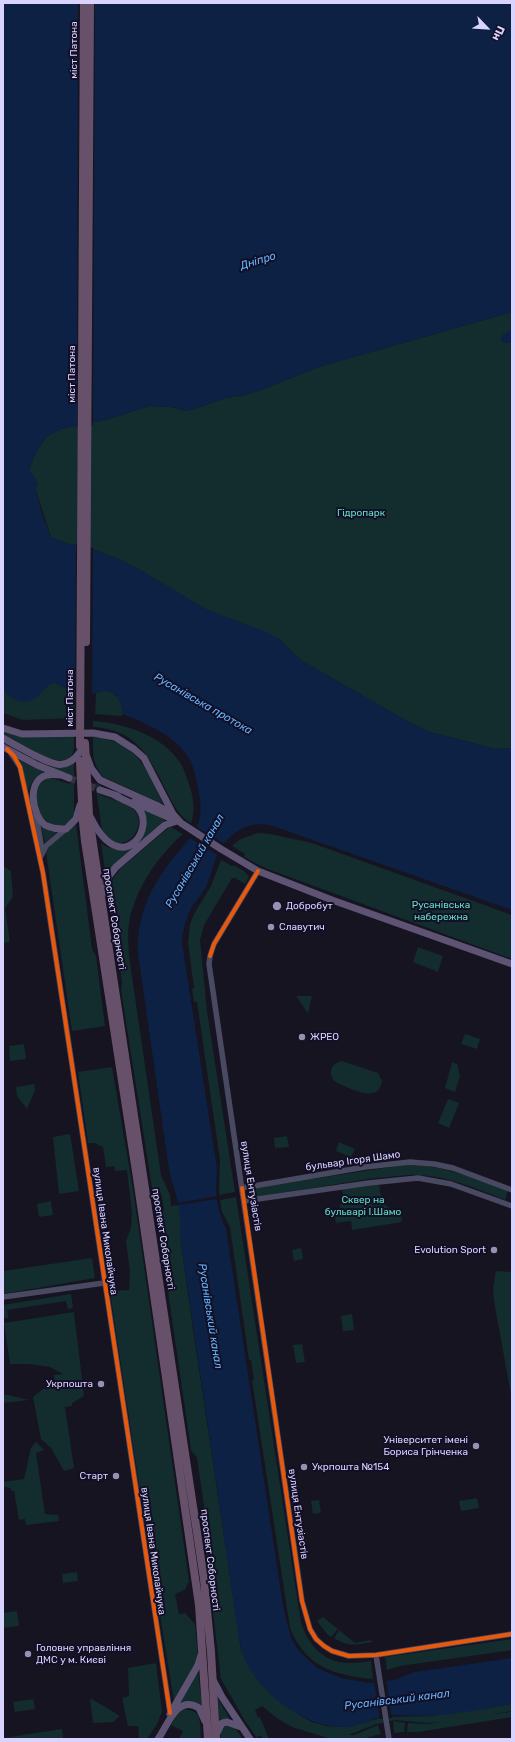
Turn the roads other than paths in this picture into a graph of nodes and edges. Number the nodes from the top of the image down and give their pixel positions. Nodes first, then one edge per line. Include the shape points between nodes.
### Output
1 (84, 3) edge
2 (90, 3) edge
3 (3, 728) edge
4 (3, 738) edge
5 (5, 748) edge
6 (83, 749) junction
7 (100, 790) tunnel mouth
8 (114, 795) junction
9 (82, 799) junction
10 (35, 812) junction
11 (173, 814) junction
12 (89, 815) junction
13 (180, 823) junction
14 (66, 829) junction
15 (40, 855) junction
16 (258, 871) junction
17 (101, 898) junction
18 (512, 964) edge
19 (242, 1188) junction
20 (512, 1190) edge
21 (244, 1201) junction
22 (512, 1206) edge
23 (104, 1283) junction
24 (3, 1297) edge
25 (512, 1634) edge
26 (202, 1643) junction
27 (376, 1654) junction
28 (213, 1680) junction
29 (170, 1713) junction
30 (168, 1720) junction
31 (242, 1727) junction
32 (216, 1737) edge
33 (388, 1737) edge
34 (159, 1738) edge
35 (208, 1739) edge
36 (250, 1739) edge

1 - 6 highway, міст Патона, bridge
2 - 6 highway, міст Патона, bridge via 88,446
3 - 11 main road via 22,734 94,733 115,737 134,749 149,767
4 - 6 main road via 54,764 68,764 75,760
5 - 10 main road, вулиця Івана Миколайчука via 66,777 46,776 40,779 33,790
5 - 15 street, вулиця Івана Миколайчука via 14,756 20,767
6 - 9 highway, проспект Соборності
6 - 11 main road via 91,768 100,780
6 - 12 highway, проспект Соборності
7 - 8 main road
8 - 12 main road via 136,806 141,813 142,831 132,844 117,847 106,842 96,830
8 - 13 main road
9 - 14 main road via 76,819
9 - 26 highway, проспект Соборності via 197,1590
10 - 14 main road via 45,824 57,829
10 - 15 street, вулиця Івана Миколайчука via 41,844
11 - 13 main road
12 - 17 highway, проспект Соборності
13 - 16 main road
13 - 17 main road via 165,825 116,867 109,876
14 - 15 street via 46,846
15 - 23 street, вулиця Івана Миколайчука
16 - 18 main road
16 - 19 street, вулиця Ентузіастів via 214,944 209,964
17 - 28 highway, проспект Соборності via 204,1579
19 - 20 street, бульвар Ігоря Шамо via 410,1162 453,1168
19 - 21 street, вулиця Ентузіастів
21 - 22 street via 418,1178 451,1184
21 - 27 street, вулиця Ентузіастів via 306,1619 316,1638 332,1651 349,1656
23 - 24 street
23 - 29 street, вулиця Івана Миколайчука
25 - 27 street, вулиця Ентузіастів
26 - 29 main road, вулиця Івана Миколайчука via 198,1665
26 - 35 highway, проспект Соборності
27 - 33 street
28 - 31 main road
28 - 32 highway, проспект Соборності
29 - 30 main road, вулиця Івана Миколайчука
30 - 34 main road, вулиця Івана Миколайчука
30 - 35 main road, вулиця Івана Миколайчука via 179,1707 189,1704 194,1706 204,1717
31 - 32 main road via 222,1723
31 - 36 main road

